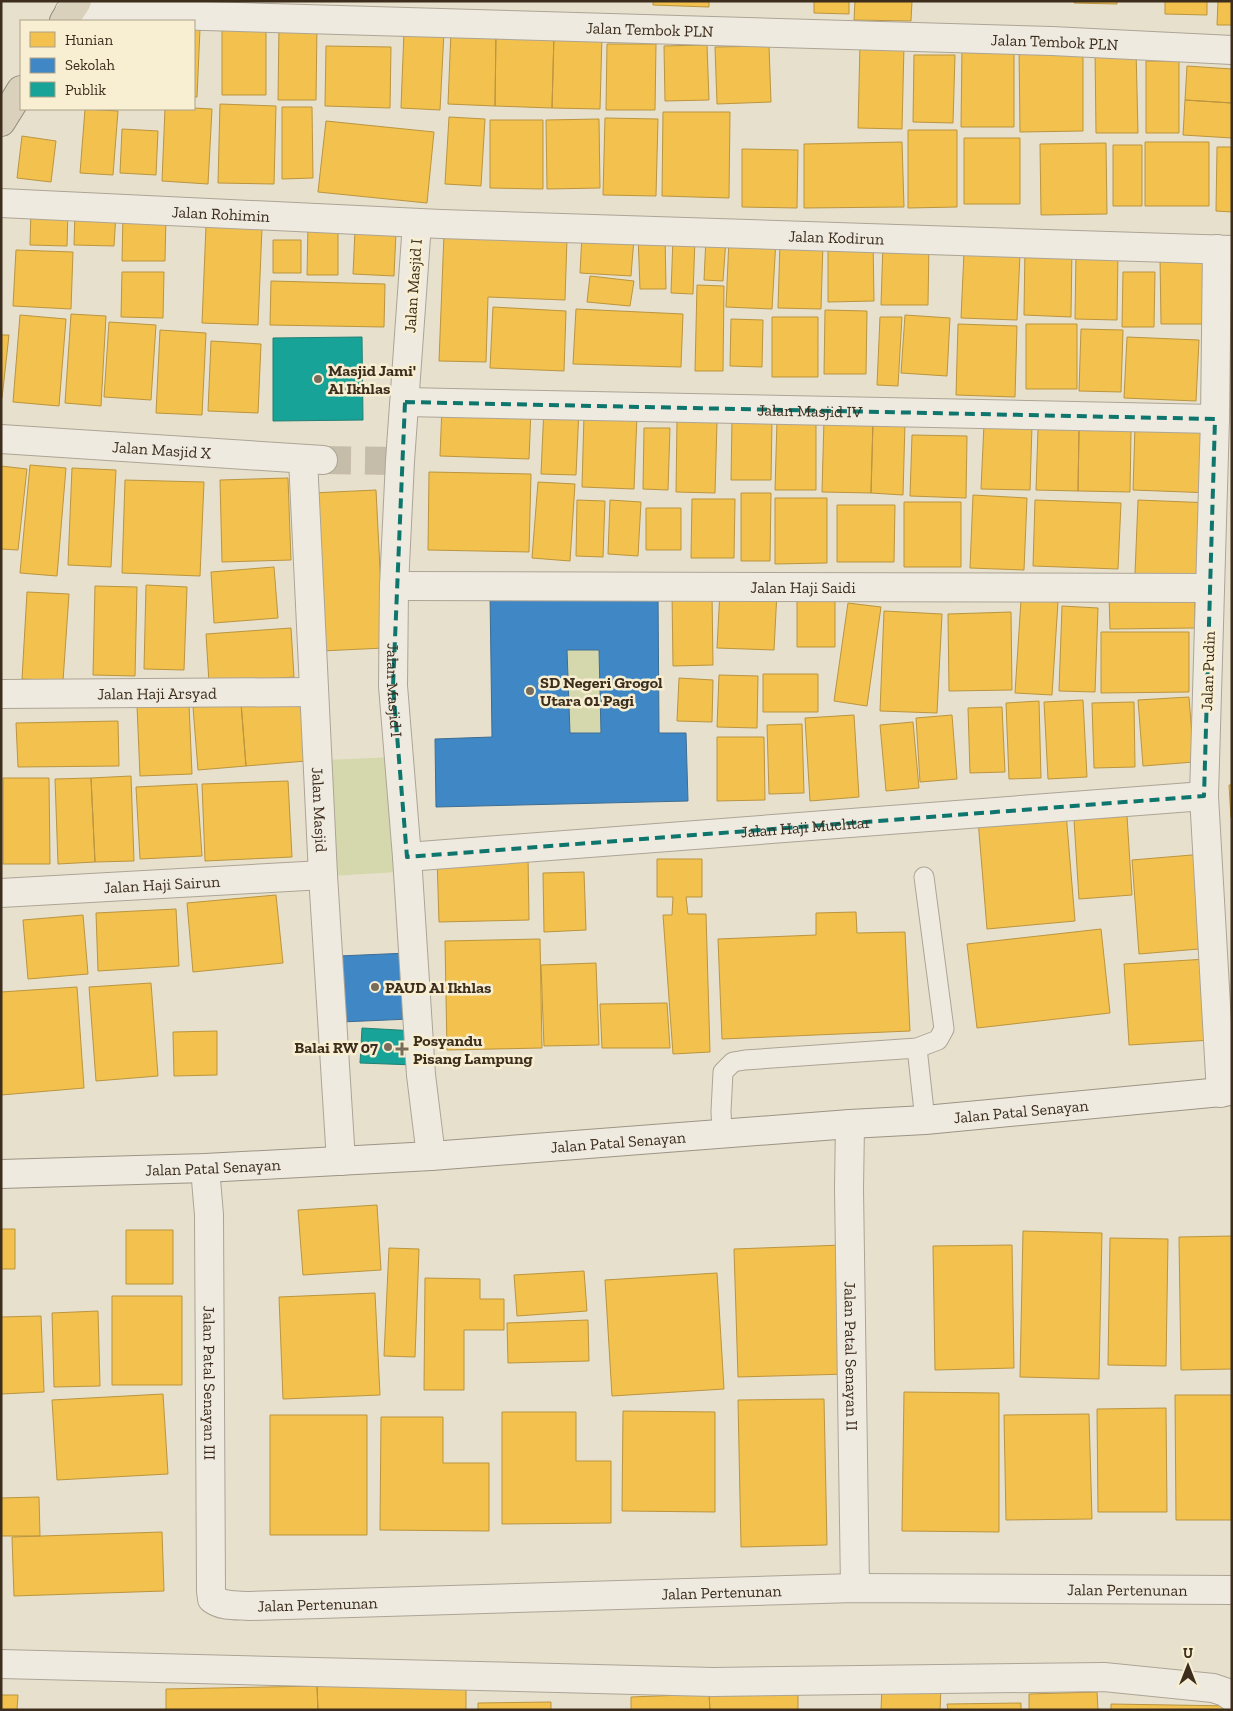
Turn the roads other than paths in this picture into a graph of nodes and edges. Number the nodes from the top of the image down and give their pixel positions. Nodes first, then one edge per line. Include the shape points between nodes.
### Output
1 (70, 12) edge
2 (1232, 50) edge
3 (20, 92) edge
4 (1, 122) edge
5 (1, 203) edge
6 (429, 224) junction
7 (1224, 250) edge
8 (405, 402) junction
9 (1215, 419) junction
10 (1, 439) edge
11 (313, 459) joint
12 (394, 586) junction
13 (1210, 588) junction
14 (314, 692) junction
15 (1, 694) edge
16 (1204, 796) junction
17 (407, 857) junction
18 (322, 875) junction
19 (924, 877) dead end
20 (1, 893) edge
21 (917, 1048) junction
22 (1226, 1092) edge
23 (925, 1120) junction
24 (850, 1124) junction
25 (722, 1134) junction
26 (431, 1156) junction
27 (341, 1160) junction
28 (205, 1168) junction
29 (1, 1174) edge
30 (856, 1588) junction
31 (1232, 1590) edge
32 (212, 1599) joint
33 (1, 1664) edge
34 (1232, 1697) edge

1 - 2 street, Jalan Tembok PLN via 1052,41
3 - 4 highway
5 - 6 street, Jalan Rohimin
6 - 7 street, Jalan Kodirun
6 - 8 street, Jalan Masjid I
7 - 9 street, Jalan Pudin
8 - 9 street, Jalan Masjid IV
8 - 12 street, Jalan Masjid I via 397,461
9 - 13 street, Jalan Pudin
10 - 11 street, Jalan Masjid X
11 - 14 street, Jalan Masjid
12 - 13 street, Jalan Haji Saidi
12 - 17 street, Jalan Masjid I via 393,686
13 - 16 street, Jalan Pudin
14 - 15 street, Jalan Haji Arsyad
14 - 18 street, Jalan Masjid
16 - 17 street, Jalan Haji Muchtar
16 - 22 street, Jalan Pudin
17 - 26 street, Jalan Masjid I via 421,1075
18 - 20 street, Jalan Haji Sairun
18 - 27 street, Jalan Masjid
19 - 21 lane via 944,1030 938,1040
21 - 23 lane
21 - 25 lane via 733,1062 723,1072
22 - 23 street, Jalan Patal Senayan
23 - 24 street, Jalan Patal Senayan
24 - 25 street, Jalan Patal Senayan
24 - 30 street, Jalan Patal Senayan II
25 - 26 street, Jalan Patal Senayan
26 - 27 street, Jalan Patal Senayan
27 - 28 street, Jalan Patal Senayan
28 - 29 street, Jalan Patal Senayan
28 - 32 street, Jalan Patal Senayan III via 209,1215
30 - 31 street, Jalan Pertenunan
30 - 32 street, Jalan Pertenunan via 250,1606 224,1605
33 - 34 street via 713,1682 1104,1677 1213,1688

